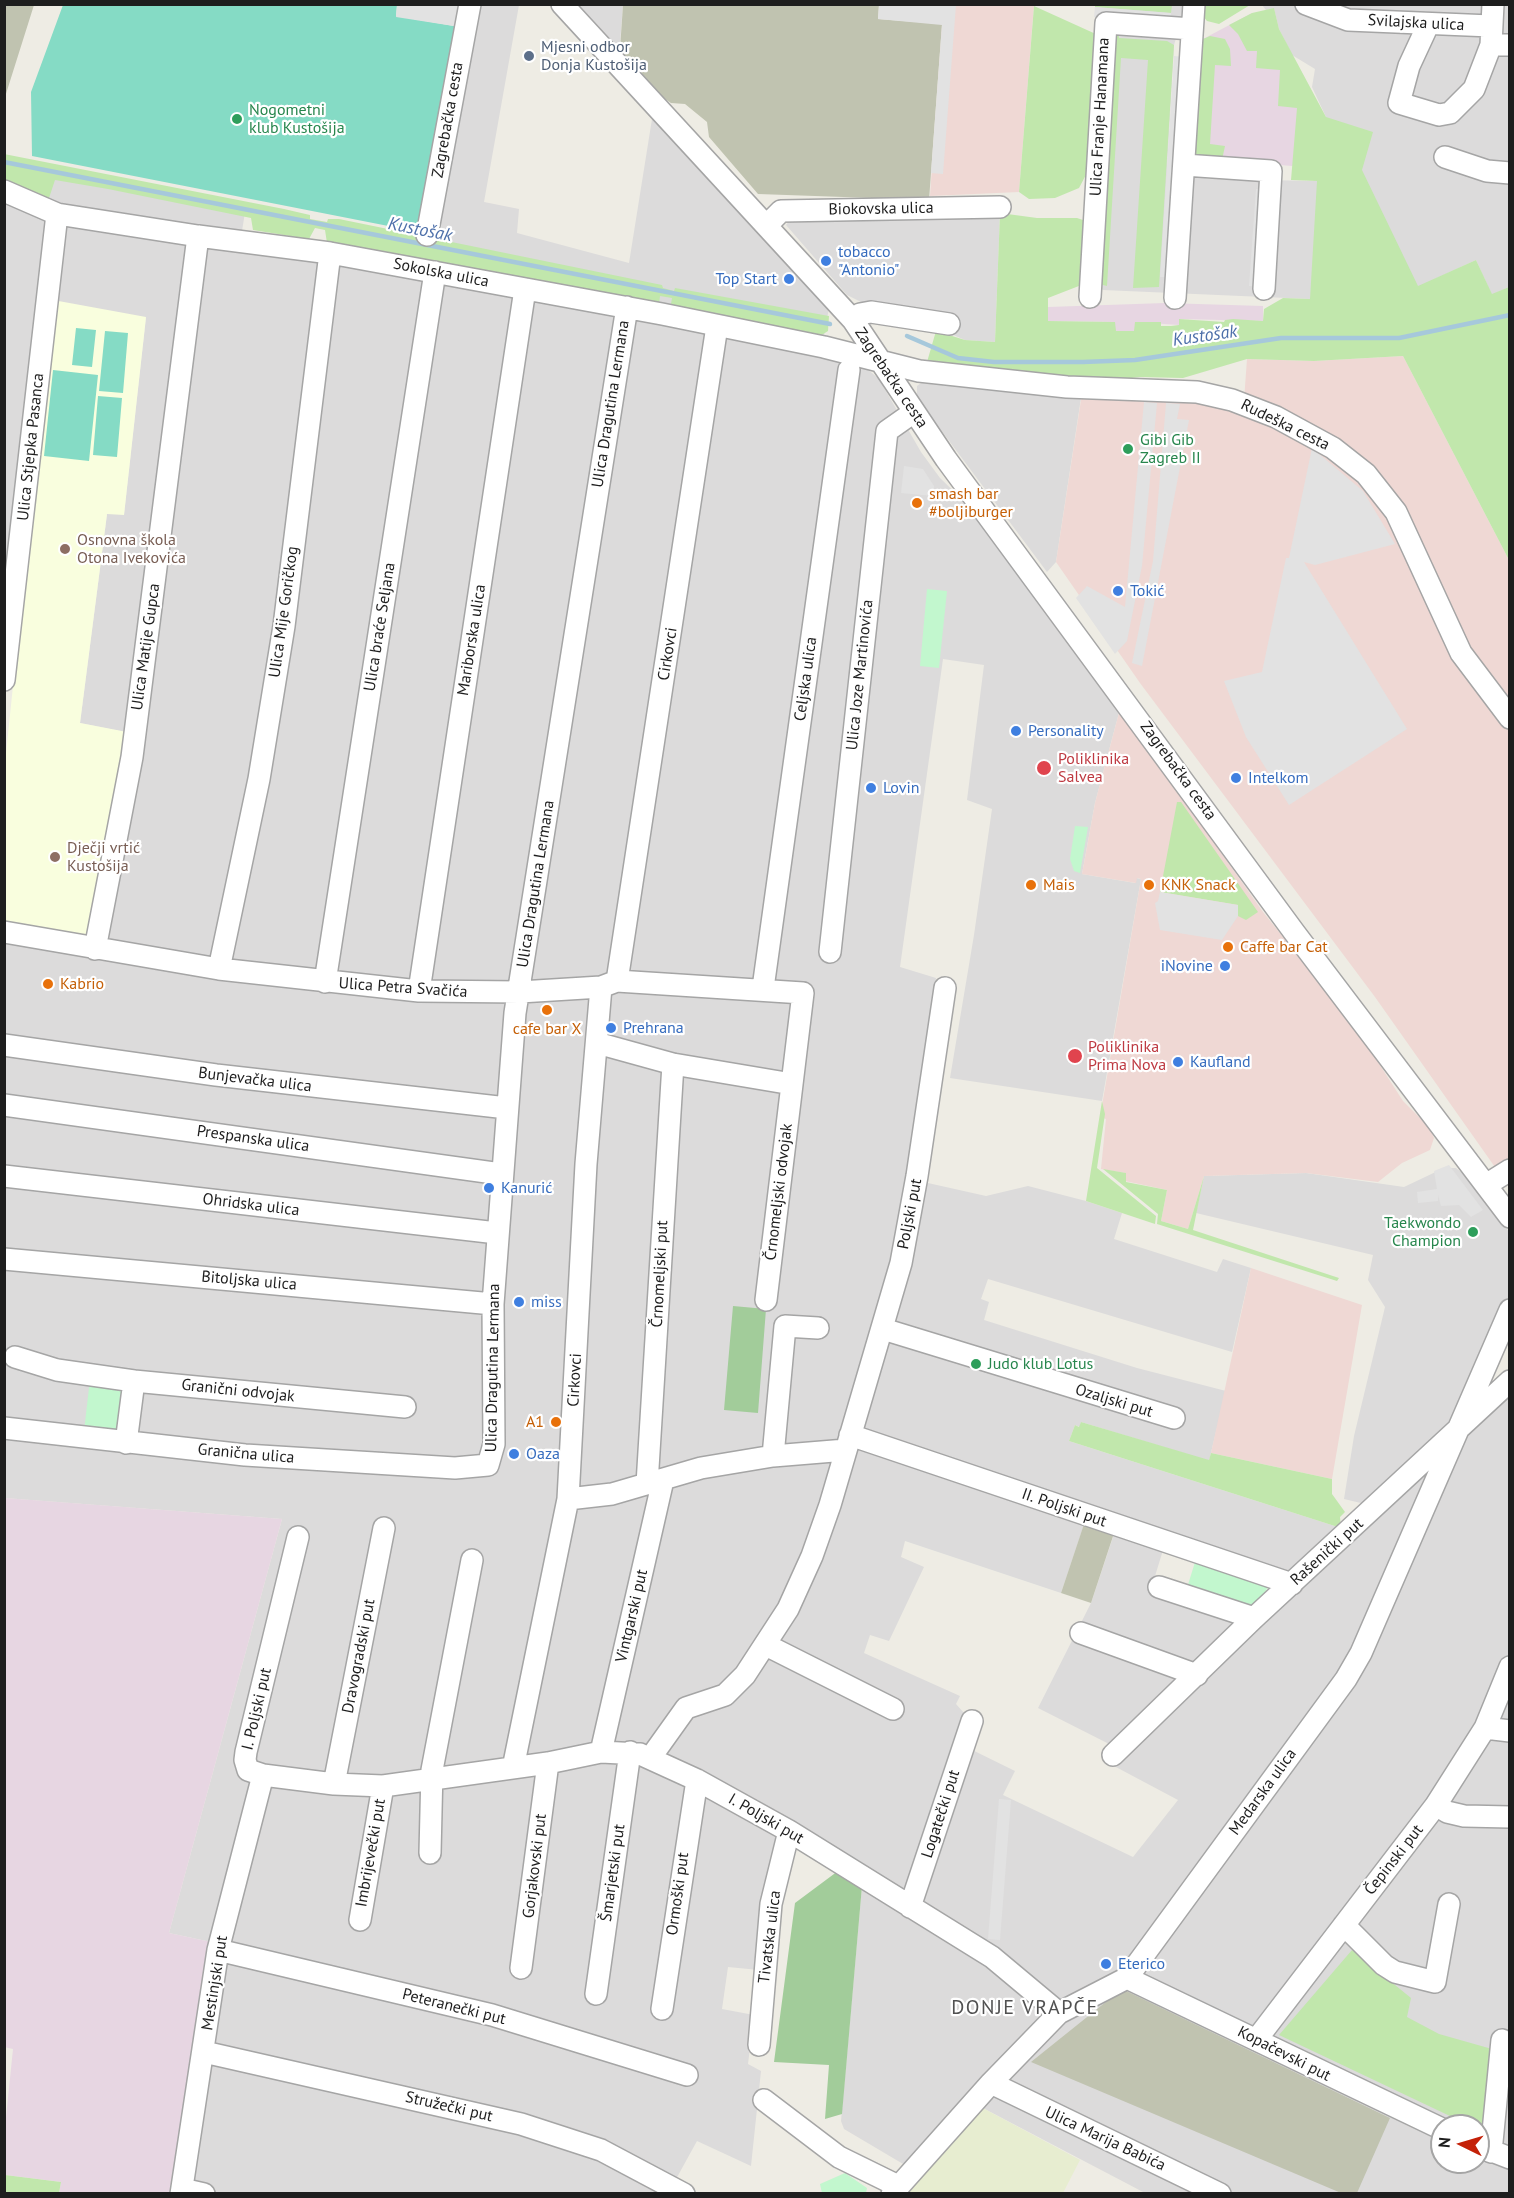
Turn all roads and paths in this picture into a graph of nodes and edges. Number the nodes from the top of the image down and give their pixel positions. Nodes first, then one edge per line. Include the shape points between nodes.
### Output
1 (470, 4) edge
2 (562, 4) edge
3 (1194, 4) edge
4 (1306, 4) edge
5 (1493, 4) edge
6 (1428, 24) junction
7 (1192, 29) junction
8 (1497, 39) edge
9 (1445, 157) dead end
10 (1184, 165) junction
11 (1509, 173) edge
12 (4, 191) edge
13 (1000, 207) dead end
14 (57, 214) junction
15 (767, 225) junction
16 (427, 235) dead end
17 (198, 236) junction
18 (330, 253) junction
19 (435, 272) junction
20 (525, 289) junction
21 (1264, 289) dead end
22 (1090, 297) dead end
23 (1175, 298) dead end
24 (627, 307) junction
25 (853, 320) junction
26 (949, 324) dead end
27 (717, 326) junction
28 (879, 360) junction
29 (849, 370) dead end
30 (914, 412) junction
31 (4, 680) edge
32 (1509, 718) edge
33 (4, 932) edge
34 (95, 949) junction
35 (830, 952) dead end
36 (219, 969) junction
37 (325, 982) junction
38 (609, 984) junction
39 (763, 988) junction
40 (945, 988) dead end
41 (419, 992) junction
42 (520, 992) junction
43 (803, 993) joint
44 (597, 1043) junction
45 (4, 1045) edge
46 (673, 1064) junction
47 (792, 1083) junction
48 (4, 1105) edge
49 (507, 1108) junction
50 (1509, 1170) edge
51 (501, 1174) junction
52 (4, 1176) edge
53 (1496, 1191) edge
54 (1509, 1216) edge
55 (497, 1233) junction
56 (4, 1259) edge
57 (766, 1300) dead end
58 (493, 1304) junction
59 (1509, 1310) edge
60 (818, 1328) dead end
61 (883, 1329) junction
62 (15, 1357) dead end
63 (134, 1381) junction
64 (1509, 1381) edge
65 (405, 1407) dead end
66 (1174, 1418) dead end
67 (4, 1428) edge
68 (1457, 1428) junction
69 (848, 1442) junction
70 (126, 1443) junction
71 (773, 1456) junction
72 (488, 1465) joint
73 (655, 1482) junction
74 (568, 1499) junction
75 (384, 1528) dead end
76 (298, 1537) dead end
77 (472, 1560) dead end
78 (1292, 1584) junction
79 (1159, 1587) dead end
80 (1254, 1618) junction
81 (1081, 1633) dead end
82 (766, 1646) junction
83 (1509, 1667) edge
84 (1197, 1675) junction
85 (894, 1709) dead end
86 (972, 1721) dead end
87 (1485, 1728) junction
88 (1509, 1731) edge
89 (601, 1752) junction
90 (630, 1752) junction
91 (1113, 1755) dead end
92 (651, 1757) junction
93 (548, 1763) junction
94 (513, 1768) junction
95 (263, 1774) junction
96 (432, 1779) junction
97 (696, 1780) junction
98 (334, 1784) junction
99 (383, 1786) junction
100 (1436, 1804) junction
101 (1509, 1817) edge
102 (789, 1831) junction
103 (430, 1853) dead end
104 (1449, 1904) dead end
105 (910, 1907) junction
106 (360, 1920) dead end
107 (1344, 1925) junction
108 (218, 1950) junction
109 (521, 1968) dead end
110 (1127, 1978) junction
111 (596, 1994) dead end
112 (662, 2009) dead end
113 (1059, 2013) junction
114 (1256, 2040) junction
115 (1502, 2040) dead end
116 (759, 2044) dead end
117 (204, 2052) junction
118 (687, 2075) dead end
119 (991, 2083) junction
120 (764, 2100) dead end
121 (1430, 2123) edge
122 (1493, 2152) edge
123 (895, 2190) edge
124 (181, 2191) edge
125 (204, 2193) edge
126 (684, 2193) edge
127 (1220, 2193) edge

1 - 16 street, Zagrebačka cesta
2 - 15 street, Zagrebačka cesta
3 - 7 street
4 - 6 street, Svilajska ulica via 1348,20
5 - 8 street
6 - 8 street, Svilajska ulica
6 - 8 street via 1409,66 1400,103 1439,115 1450,113 1474,89
7 - 10 street
7 - 22 street, Ulica Franje Hanamana via 1106,23
9 - 11 street via 1486,171
10 - 21 street via 1271,171
10 - 23 street
12 - 14 street, Sokolska ulica
13 - 15 street, Biokovska ulica via 781,211
14 - 17 street, Sokolska ulica
14 - 31 street, Ulica Stjepka Pasanca
15 - 25 street, Zagrebačka cesta
17 - 18 street, Sokolska ulica
17 - 34 street, Ulica Matije Gupca via 132,757
18 - 19 street, Sokolska ulica
18 - 36 street, Ulica Mije Goričkog via 284,626 259,779
19 - 20 street, Sokolska ulica
19 - 37 street, Ulica braće Seljana
20 - 24 street, Sokolska ulica
20 - 41 street, Mariborska ulica
24 - 27 street, Sokolska ulica
24 - 42 street, Ulica Dragutina Lermana
25 - 26 street, Zagrebačka cesta via 871,312
25 - 28 street, Zagrebačka cesta
27 - 28 street, Sokolska ulica
27 - 38 street, Cirkovci
28 - 30 street, Zagrebačka cesta
28 - 32 street, Rudeška cesta via 920,371 974,378 1215,395 1276,417 1333,448 1366,474 1396,512 1461,653
29 - 39 street, Celjska ulica
30 - 35 street, Ulica Joze Martinovića via 887,431
30 - 53 street, Zagrebačka cesta via 1301,940
33 - 34 street, Ulica Petra Svačića
34 - 36 street, Ulica Petra Svačića
36 - 37 street, Ulica Petra Svačića
37 - 41 street, Ulica Petra Svačića
38 - 39 street, Ulica Petra Svačića
38 - 42 street, Ulica Petra Svačića
38 - 44 street, Cirkovci
39 - 43 street, Ulica Petra Svačića
40 - 61 street, Poljski put via 917,1176 901,1263
41 - 42 street, Ulica Petra Svačića
42 - 49 street, Ulica Dragutina Lermana via 514,1013
43 - 47 street, Črnomeljski odvojak
44 - 46 street
44 - 74 street, Cirkovci via 586,1164
45 - 49 street, Bunjevačka ulica via 288,1084
46 - 47 street
46 - 73 street, Črnomeljski put
47 - 57 street, Črnomeljski odvojak
48 - 51 street, Prespanska ulica
49 - 51 street, Ulica Dragutina Lermana
50 - 53 street
51 - 55 street, Ulica Dragutina Lermana
52 - 55 street, Ohridska ulica
53 - 54 street, Zagrebačka cesta
55 - 58 street, Ulica Dragutina Lermana
56 - 58 street, Bitoljska ulica
58 - 72 street, Ulica Dragutina Lermana via 494,1444
59 - 68 street, Medarska ulica
60 - 71 street via 785,1326
61 - 66 street, Ozaljski put
61 - 69 street, Poljski put
62 - 63 street, Granični odvojak via 57,1370
63 - 65 street, Granični odvojak
63 - 70 street
64 - 68 street, Rašenički put
67 - 70 street, Granična ulica
68 - 78 street, Rašenički put
68 - 110 street, Medarska ulica via 1351,1670
69 - 71 street, II. Poljski put
69 - 78 street, II. Poljski put
69 - 82 street via 812,1556
70 - 72 street, Granična ulica via 424,1466
71 - 73 street, II. Poljski put via 701,1468
73 - 74 street, II. Poljski put via 612,1494
73 - 89 street, Vintgarski put
74 - 94 street, Cirkovci
75 - 98 street, Dravogradski put
76 - 95 street, I. Poljski put via 246,1752 248,1770
77 - 96 street
78 - 80 street, Rašenički put
79 - 80 street
80 - 84 street, Rašenički put
81 - 84 street
82 - 85 street
82 - 92 street via 732,1690 686,1708
83 - 87 street, Čepinski put
84 - 91 street, Rašenički put
86 - 105 street, Logatečki put
87 - 88 street
87 - 100 street, Čepinski put
89 - 90 street, I. Poljski put
89 - 93 street, I. Poljski put
90 - 92 street, I. Poljski put
90 - 111 street, Šmarjetski put
92 - 97 street, I. Poljski put
93 - 94 street, I. Poljski put
93 - 109 street, Gorjakovski put
94 - 96 street, I. Poljski put
95 - 98 street, I. Poljski put
95 - 108 street, Mestinjski put
96 - 99 street, I. Poljski put
96 - 103 street
97 - 102 street, I. Poljski put
97 - 112 street, Ormoški put
98 - 99 street, I. Poljski put
99 - 106 street, Imbrijevečki put
100 - 101 street via 1447,1812 1464,1816
100 - 107 street, Čepinski put
102 - 105 street, I. Poljski put
102 - 116 street, Tivatska ulica via 771,1904
104 - 107 street via 1435,1982 1395,1972
105 - 113 street, I. Poljski put via 992,1957
107 - 114 street, Čepinski put
108 - 117 street, Mestinjski put
108 - 118 street, Peteranečki put via 492,2015
110 - 113 street, Medarska ulica
110 - 114 street, Kopačevski put
113 - 119 street, Medarska ulica
114 - 121 street, Kopačevski put
115 - 122 street
117 - 124 street, Mestinjski put
117 - 126 street, Stružečki put via 521,2124 601,2150
119 - 123 street, Medarska ulica
119 - 127 street, Ulica Marija Babića
120 - 123 street, Medarska ulica via 839,2157
124 - 125 street

